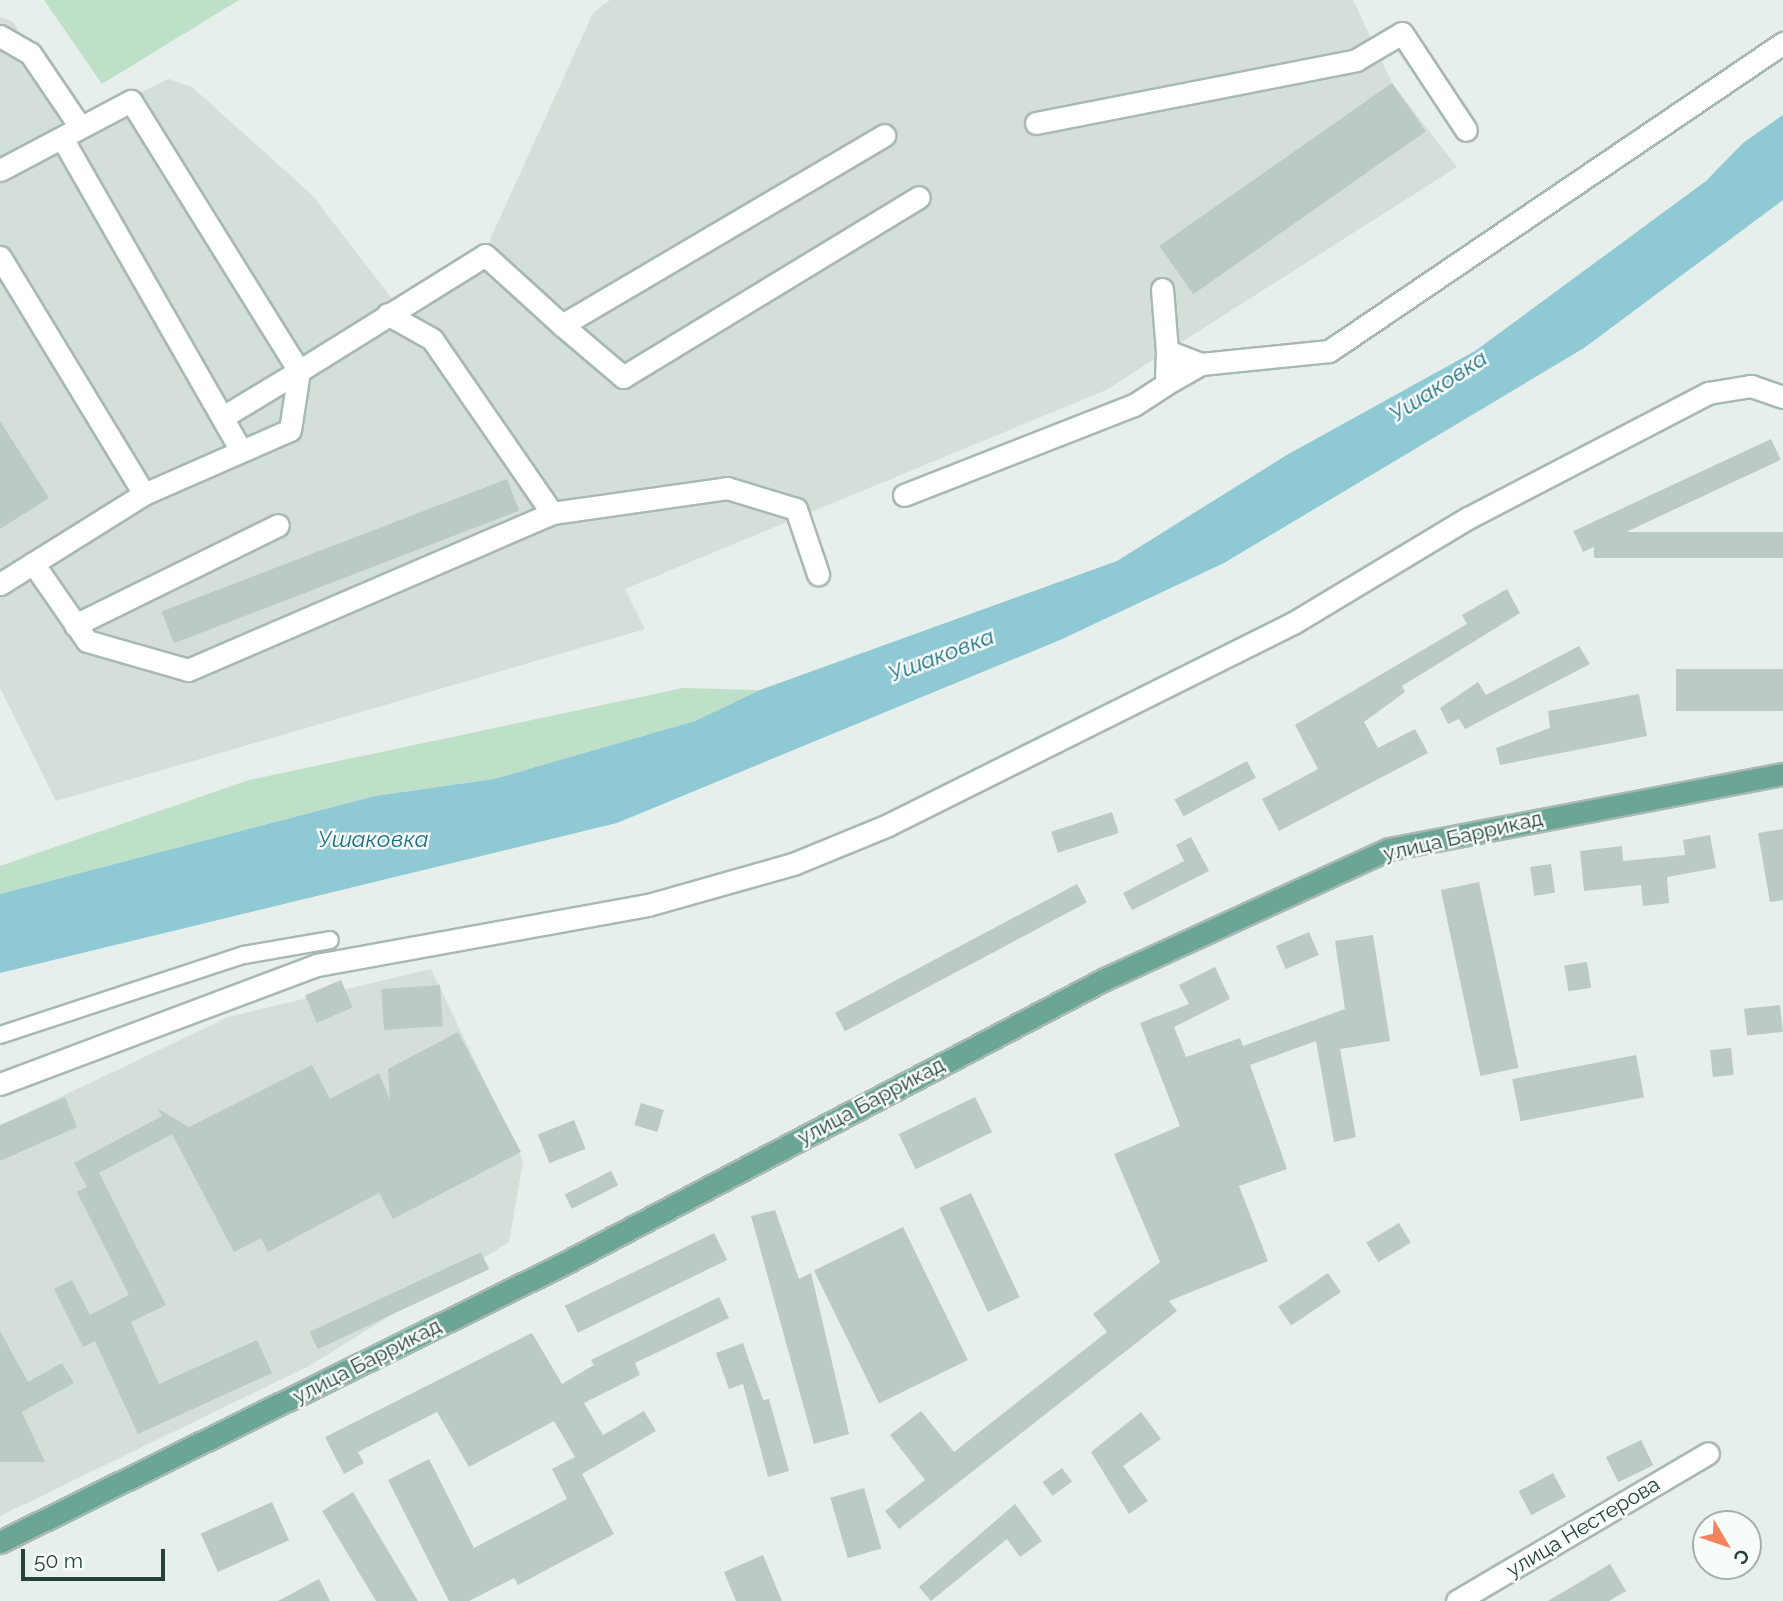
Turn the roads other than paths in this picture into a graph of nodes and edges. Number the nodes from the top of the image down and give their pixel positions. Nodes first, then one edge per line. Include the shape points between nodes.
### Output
1 (0, 36) edge
2 (1783, 44) edge
3 (1042, 121) dead end
4 (1466, 130) dead end
5 (70, 131) junction
6 (884, 135) dead end
7 (0, 170) edge
8 (919, 197) dead end
9 (0, 257) edge
10 (1162, 289) dead end
11 (387, 314) junction
12 (562, 325) junction
13 (1167, 351) junction
14 (1200, 364) junction
15 (299, 370) junction
16 (1166, 384) junction
17 (1783, 397) edge
18 (223, 417) junction
19 (241, 450) dead end
20 (144, 494) junction
21 (904, 495) dead end
22 (552, 513) junction
23 (278, 525) dead end
24 (33, 563) junction
25 (818, 573) dead end
26 (0, 584) edge
27 (75, 625) junction
28 (1783, 755) edge
29 (1774, 776) edge
30 (330, 940) dead end
31 (0, 1035) edge
32 (0, 1084) edge
33 (1708, 1453) dead end
34 (0, 1542) edge
35 (1457, 1601) edge

1 - 5 street via 30,53
2 - 14 street via 1329,351
3 - 4 street via 1356,60 1402,33
5 - 7 street
5 - 15 street via 131,101
5 - 18 street
6 - 12 street
8 - 12 street via 623,377
9 - 20 street
10 - 13 street
11 - 12 street via 485,255
11 - 15 street
11 - 22 street via 432,339
13 - 14 street
13 - 16 street
14 - 16 street
15 - 18 street
15 - 20 street via 290,430
16 - 21 street via 1135,405
17 - 32 street via 1751,386 1708,393 1468,519 1293,624 888,825 793,864 711,892 317,965
18 - 19 street
20 - 24 street
22 - 25 street via 727,488 796,509
22 - 27 street via 188,670 87,641
23 - 27 street
24 - 26 street
24 - 27 street
28 - 29 main road
29 - 34 main road, улица Баррикад via 1389,849 1105,979 563,1264
30 - 31 street via 244,955
33 - 35 street, улица Нестерова

